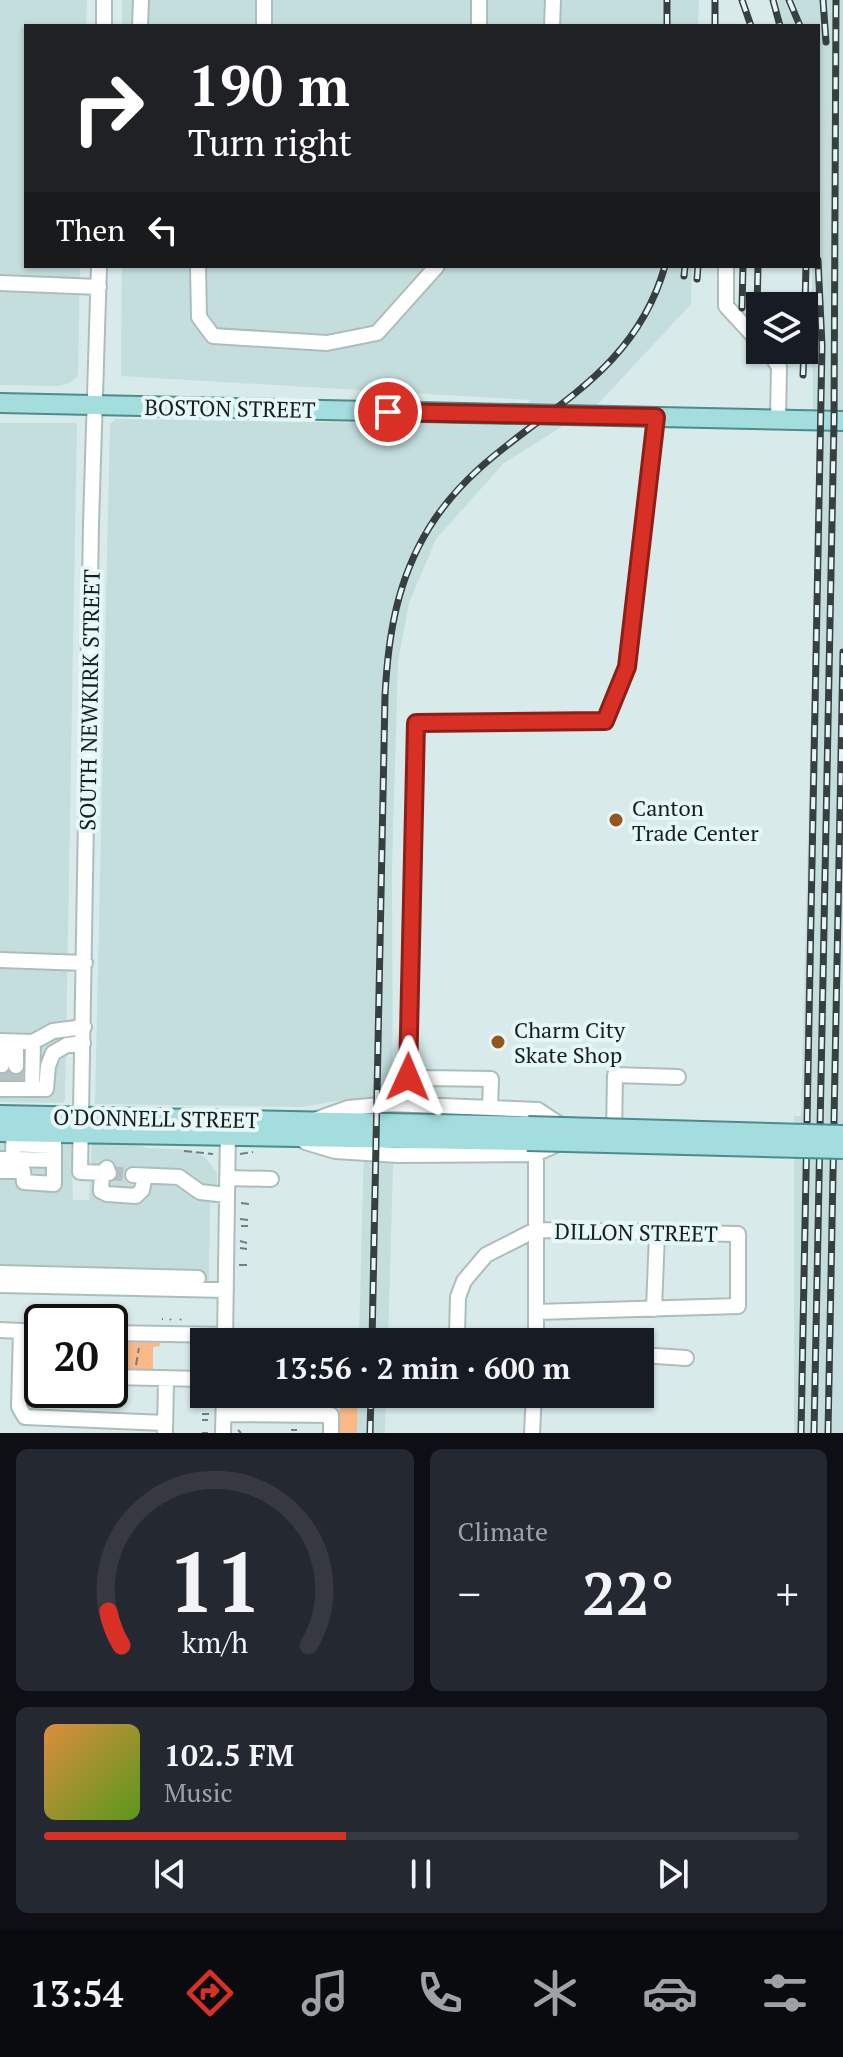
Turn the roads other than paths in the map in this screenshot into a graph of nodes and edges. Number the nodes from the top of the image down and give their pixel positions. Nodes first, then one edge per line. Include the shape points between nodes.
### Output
1 (104, 0) edge
2 (141, 0) edge
3 (264, 0) edge
4 (479, 0) edge
5 (553, 0) edge
6 (104, 24) edge
7 (140, 24) edge
8 (264, 24) edge
9 (479, 24) edge
10 (552, 24) edge
11 (99, 268) edge
12 (198, 268) edge
13 (435, 268) edge
14 (726, 268) edge
15 (0, 283) edge
16 (99, 287) junction
17 (746, 328) edge
18 (777, 364) edge
19 (0, 403) edge
20 (94, 406) junction
21 (656, 417) junction
22 (778, 420) junction
23 (843, 421) edge
24 (0, 960) edge
25 (85, 963) junction
26 (84, 1027) junction
27 (6, 1042) edge
28 (33, 1042) junction
29 (83, 1043) junction
30 (678, 1077) dead end
31 (427, 1078) junction
32 (8, 1080) edge
33 (39, 1089) junction
34 (411, 1105) junction
35 (490, 1108) junction
36 (311, 1121) junction
37 (81, 1125) junction
38 (228, 1128) junction
39 (532, 1133) junction
40 (843, 1135) edge
41 (583, 1136) junction
42 (614, 1137) junction
43 (7, 1145) edge
44 (843, 1148) edge
45 (54, 1153) junction
46 (80, 1172) junction
47 (227, 1178) junction
48 (271, 1179) dead end
49 (227, 1195) junction
50 (535, 1230) junction
51 (657, 1233) junction
52 (0, 1273) edge
53 (198, 1278) dead end
54 (0, 1285) edge
55 (226, 1290) junction
56 (654, 1309) junction
57 (536, 1312) junction
58 (225, 1328) edge
59 (457, 1328) edge
60 (536, 1328) edge
61 (0, 1330) edge
62 (24, 1330) edge
63 (21, 1331) junction
64 (128, 1334) edge
65 (190, 1337) edge
66 (654, 1356) edge
67 (686, 1358) dead end
68 (20, 1375) junction
69 (24, 1375) edge
70 (128, 1377) edge
71 (166, 1378) junction
72 (190, 1379) edge
73 (216, 1408) edge
74 (533, 1408) edge
75 (216, 1414) junction
76 (165, 1428) edge
77 (234, 1432) edge
78 (331, 1433) edge
79 (532, 1433) edge

1 - 6 street
2 - 7 street
3 - 8 street
4 - 9 street
5 - 10 street
11 - 16 street, SOUTH NEWKIRK STREET
12 - 13 street via 199,317 213,336 327,343 377,333
14 - 17 street via 726,306
15 - 16 street
16 - 20 street, SOUTH NEWKIRK STREET
18 - 22 street
19 - 20 main road, BOSTON STREET
20 - 21 main road, BOSTON STREET
20 - 25 street, SOUTH NEWKIRK STREET
21 - 22 main road, BOSTON STREET
21 - 31 street via 627,667 605,721 416,723 408,1077
22 - 23 main road, BOSTON STREET
24 - 25 street
25 - 26 street, SOUTH NEWKIRK STREET
26 - 28 street via 53,1031
26 - 29 street, SOUTH NEWKIRK STREET
27 - 28 street
27 - 32 street
28 - 33 street
29 - 33 street via 53,1053
29 - 37 street, SOUTH NEWKIRK STREET
30 - 42 street via 615,1075
31 - 34 street
31 - 35 street via 491,1079
32 - 33 street
34 - 35 street, O'DONNELL STREET
34 - 36 street, O'DONNELL STREET via 348,1108
35 - 39 street, O'DONNELL STREET
36 - 38 main road, O'DONNELL STREET
36 - 39 main road, O'DONNELL STREET
37 - 38 main road, O'DONNELL STREET
37 - 43 main road, O'DONNELL STREET
37 - 45 main road, O'DONNELL STREET
37 - 46 street, SOUTH NEWKIRK STREET
38 - 39 main road, O'DONNELL STREET via 287,1137
38 - 47 street
39 - 40 main road, O'DONNELL STREET, bridge
39 - 41 street, O'DONNELL STREET
39 - 41 street, O'DONNELL STREET via 554,1119
39 - 44 main road, O'DONNELL STREET, bridge
39 - 50 street
41 - 42 street, O'DONNELL STREET
42 - 44 street, O'DONNELL STREET
43 - 45 main road, O'DONNELL STREET
43 - 45 street
43 - 45 street via 24,1182 54,1184
45 - 46 street
46 - 49 street via 107,1173 101,1191 107,1194 136,1196 142,1190 136,1176 179,1177 200,1192
47 - 48 street
47 - 49 street
49 - 55 street
50 - 51 street, DILLON STREET
50 - 57 street
50 - 59 street via 486,1255 464,1281
51 - 56 street
51 - 56 street, DILLON STREET via 738,1234 738,1306
52 - 53 street
54 - 55 street
55 - 58 street
56 - 57 street
57 - 60 street
61 - 63 street
62 - 63 street
63 - 68 street
64 - 65 street
66 - 67 street
68 - 69 street
68 - 76 street via 19,1407 30,1419
70 - 71 street
71 - 72 street
71 - 76 street
73 - 75 street
74 - 79 street
75 - 77 street
75 - 78 street via 331,1415

